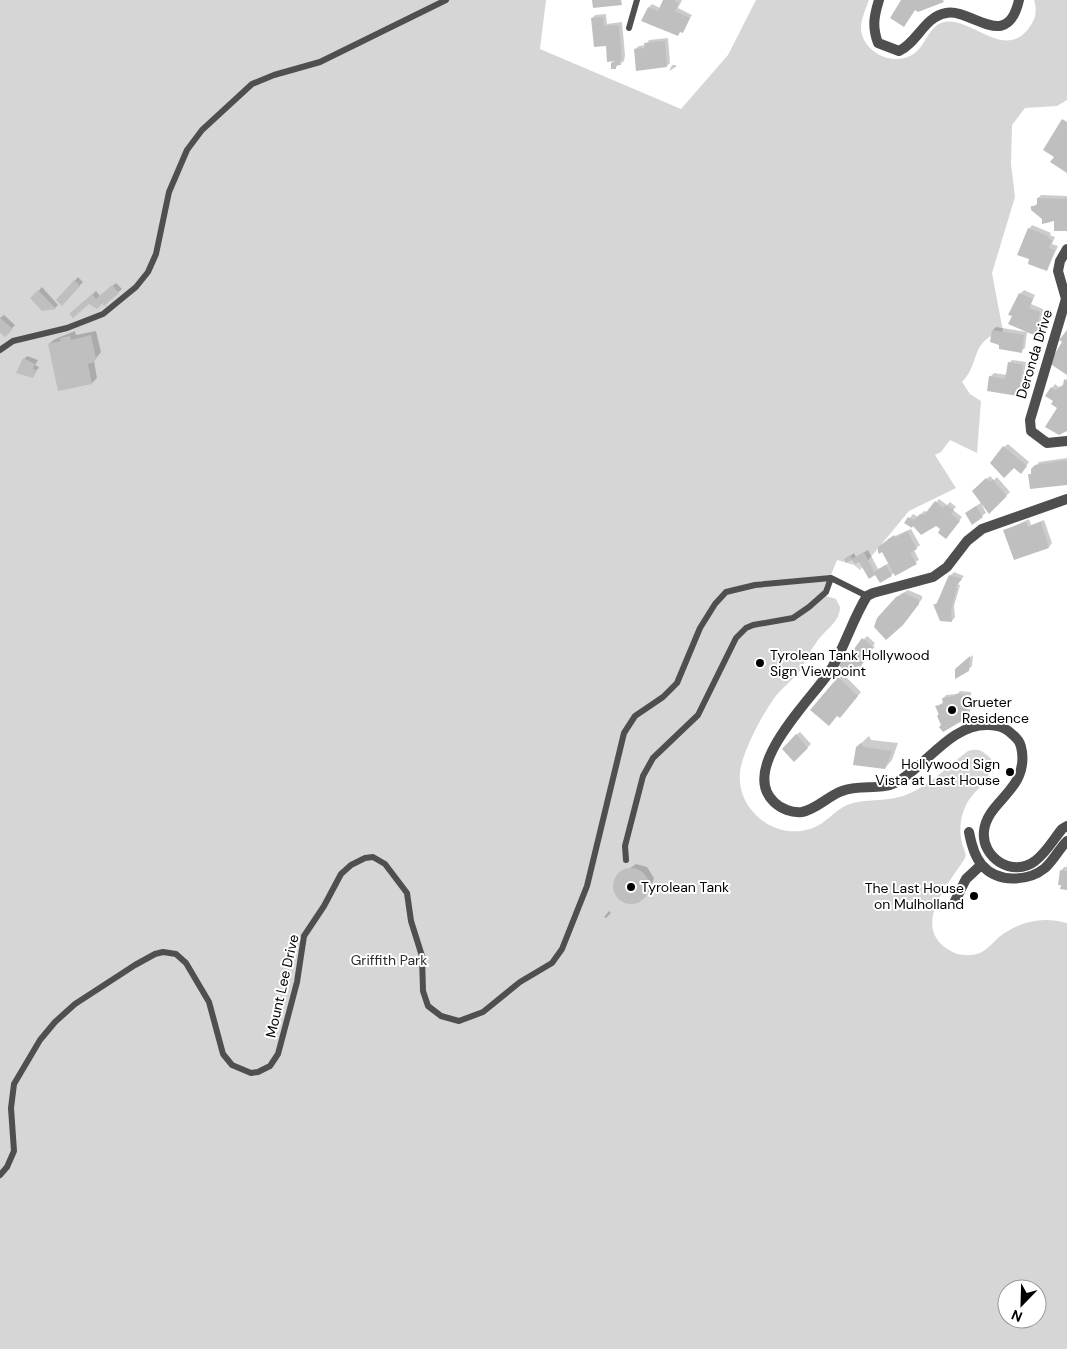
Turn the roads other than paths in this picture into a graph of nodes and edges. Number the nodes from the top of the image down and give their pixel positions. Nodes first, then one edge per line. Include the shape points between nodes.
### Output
1 (446, 0) edge
2 (637, 0) edge
3 (880, 0) edge
4 (1019, 0) edge
5 (629, 28) dead end
6 (1067, 249) edge
7 (0, 350) edge
8 (1067, 441) edge
9 (1067, 499) edge
10 (832, 578) junction
11 (867, 596) junction
12 (1067, 826) edge
13 (969, 832) dead end
14 (1067, 841) edge
15 (626, 860) dead end
16 (982, 864) junction
17 (955, 901) dead end
18 (0, 1174) edge

1 - 7 lane via 320,62 252,84 202,130 187,150 169,192 156,254 136,288 103,314 67,328 13,341
2 - 5 lane
3 - 4 street via 873,30 878,43 899,51 909,46 925,24 936,17 954,14 993,27 1010,19
6 - 8 street, Deronda Drive via 1058,271 1066,299 1030,420 1031,431 1047,443
9 - 11 street via 982,529 967,541 947,567 933,577
10 - 11 lane
10 - 15 lane via 826,592 793,618 753,625 736,638 698,714 653,758 643,776 625,846
10 - 18 lane, Mount Lee Drive via 742,586 726,592 715,604 700,628 677,683 635,716 624,733 585,894 562,949 552,963 520,982 476,1016 459,1021 434,1012 424,999 422,956 411,921 407,892 384,864 373,857 365,858 342,874 304,936 297,982 278,1054 270,1066 251,1072 232,1065 223,1054 209,1002 186,962 176,954 155,954 82,998 46,1031 14,1084 11,1108 14,1151
11 - 12 street via 831,669 788,724 770,756 764,780 769,798 784,809 801,812 843,790 891,785 970,727 996,725 1008,729 1020,743 1023,760 1018,780 986,822 983,832 987,850 997,861 1020,868 1044,854
13 - 16 street via 972,847
14 - 16 street via 1044,869 1029,876 1009,878 995,874
16 - 17 street via 966,879

